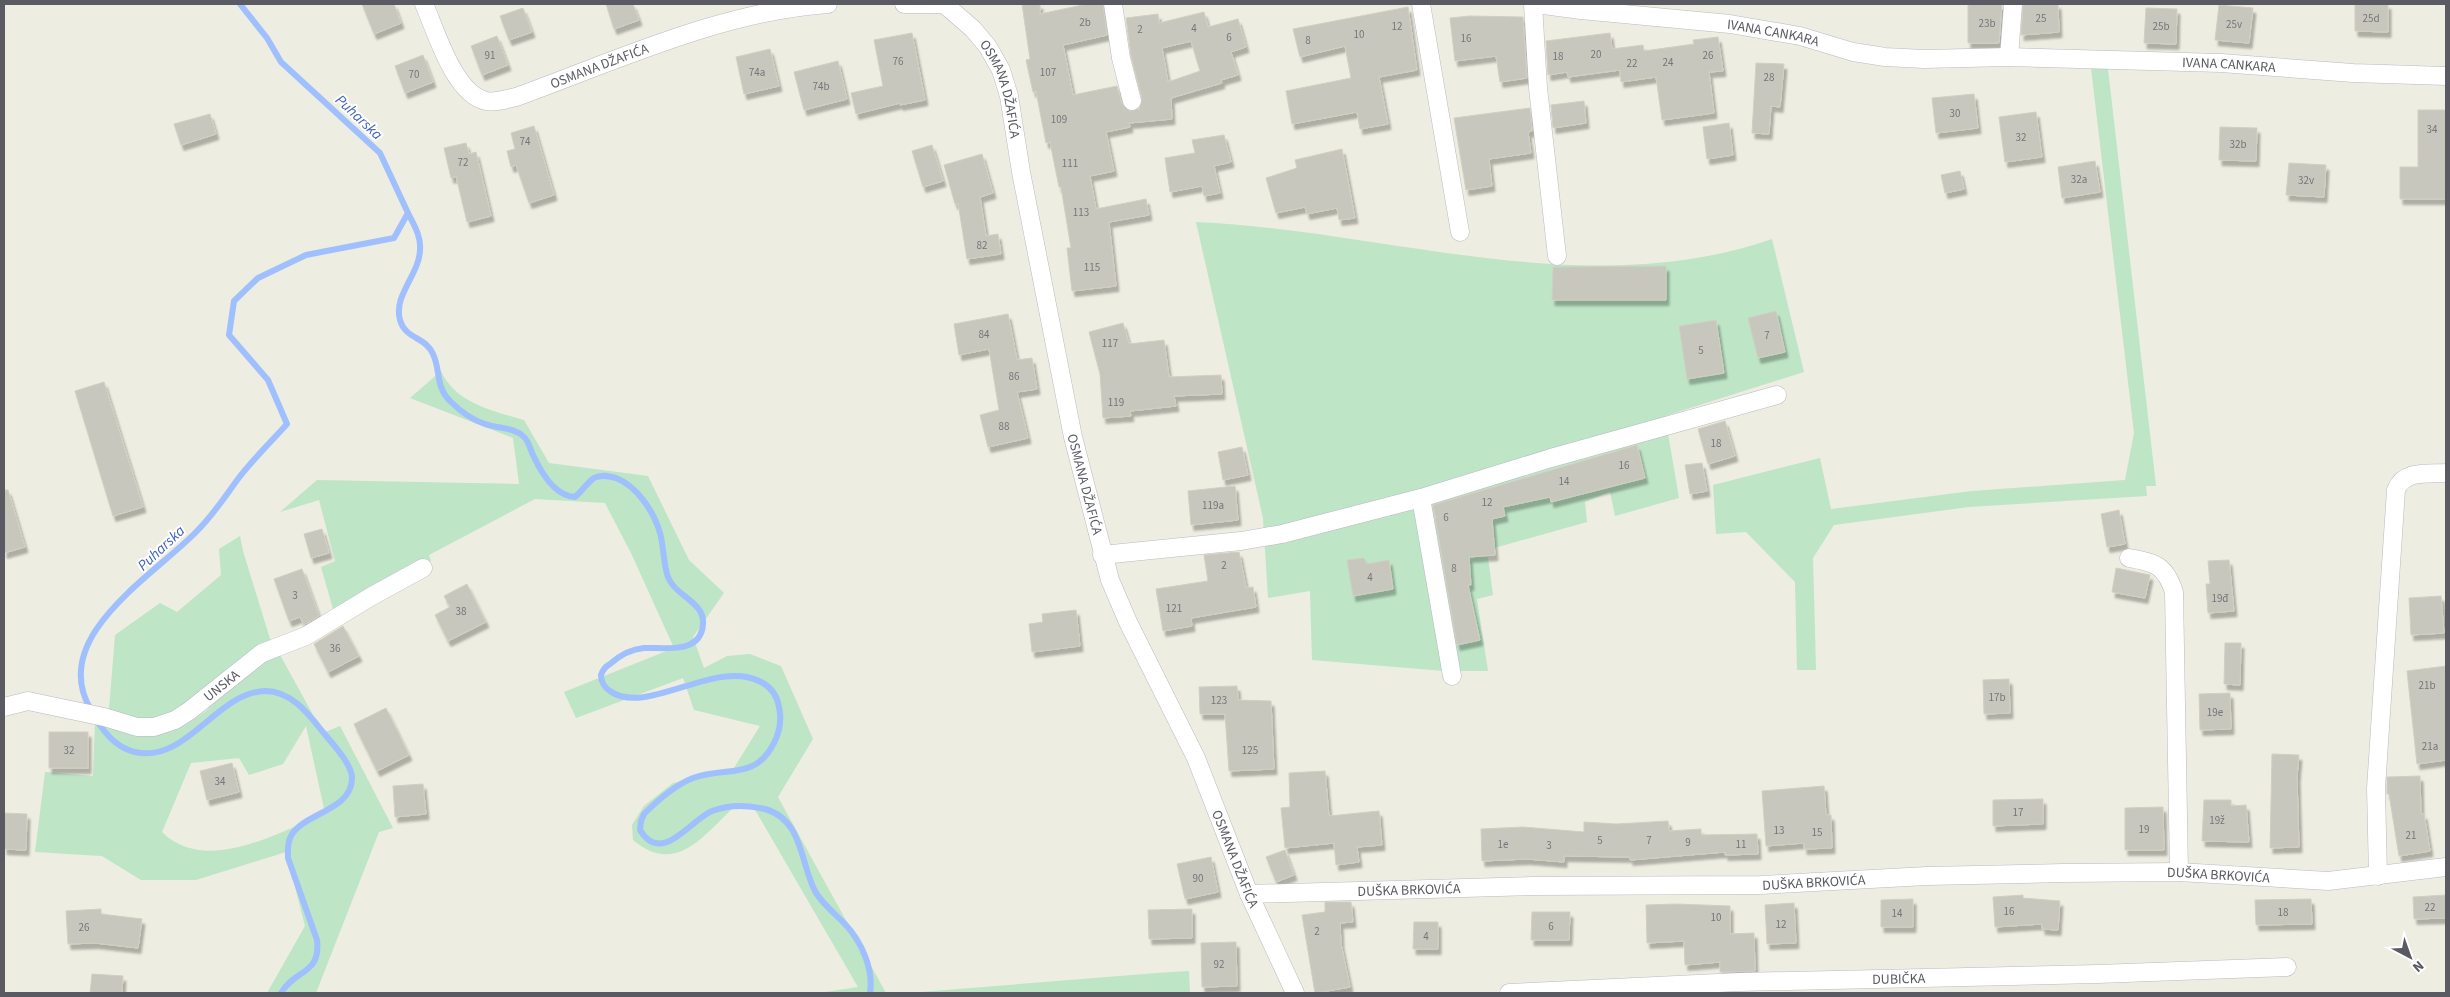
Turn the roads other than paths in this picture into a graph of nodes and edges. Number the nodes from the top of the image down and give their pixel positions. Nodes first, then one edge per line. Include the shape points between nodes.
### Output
1 (424, 4) edge
2 (828, 4) edge
3 (904, 4) edge
4 (944, 4) edge
5 (1113, 4) edge
6 (1421, 4) edge
7 (1534, 4) edge
8 (2013, 4) edge
9 (2009, 57) junction
10 (2446, 76) edge
11 (1132, 101) dead end
12 (1460, 232) dead end
13 (1557, 256) dead end
14 (1777, 395) dead end
15 (2446, 474) edge
16 (1421, 498) junction
17 (1102, 555) junction
18 (2129, 558) dead end
19 (423, 568) dead end
20 (1452, 676) dead end
21 (4, 707) edge
22 (2446, 867) edge
23 (2179, 872) junction
24 (2378, 876) junction
25 (1250, 894) junction
26 (2287, 967) dead end
27 (1295, 993) edge
28 (1509, 993) edge

1 - 2 street, OSMANA DŽAFIĆA via 461,84 485,101 497,102 727,21
3 - 4 street, OSMANA DŽAFIĆA
4 - 17 street, OSMANA DŽAFIĆA via 988,47 1001,70 1009,96 1073,437
5 - 11 street via 1121,58
6 - 12 street
7 - 9 street, IVANA CANKARA via 1730,24 1800,36 1853,52 1885,57
7 - 13 street via 1538,88
8 - 9 street
9 - 10 street, IVANA CANKARA via 2221,63
14 - 16 street
15 - 24 street via 2411,475 2398,484 2395,494 2376,788
16 - 17 street via 1282,534
16 - 20 street
17 - 25 street, OSMANA DŽAFIĆA via 1128,622 1196,758
18 - 23 street via 2158,566 2168,575 2174,592
19 - 21 street, UNSKA via 312,633 262,653 175,720 154,727 137,727 28,702
22 - 24 street, DUŠKA BRKOVIĆA
23 - 24 street, DUŠKA BRKOVIĆA via 2328,881
23 - 25 street, DUŠKA BRKOVIĆA via 1927,876 1761,885 1533,886
25 - 27 street, OSMANA DŽAFIĆA
26 - 28 street, DUBIČKA via 1739,982

